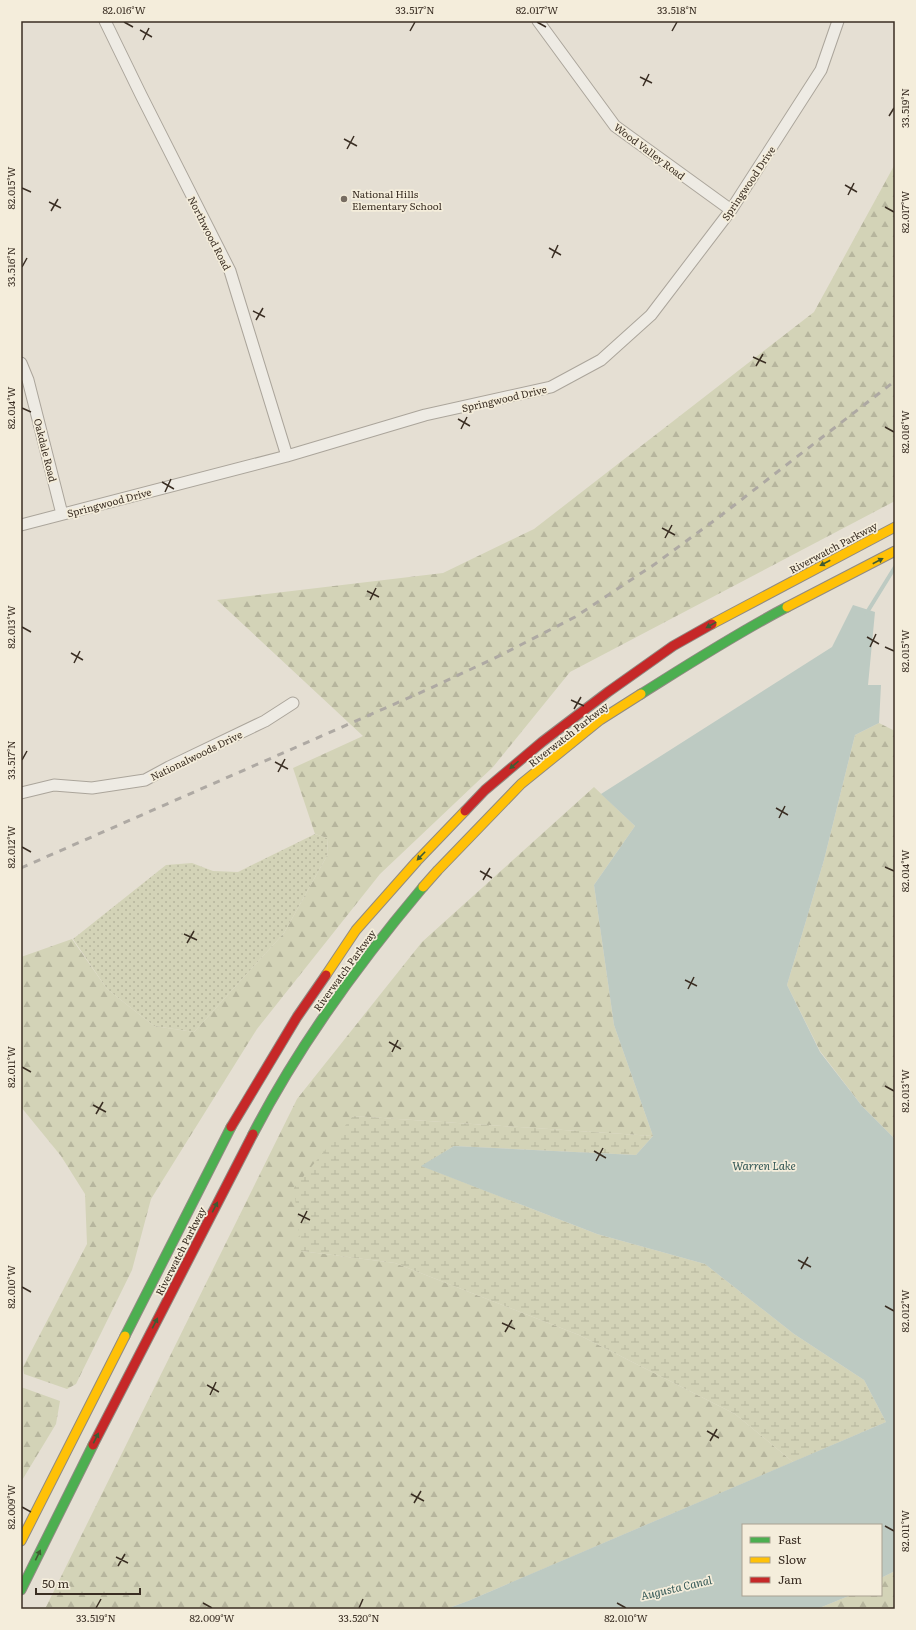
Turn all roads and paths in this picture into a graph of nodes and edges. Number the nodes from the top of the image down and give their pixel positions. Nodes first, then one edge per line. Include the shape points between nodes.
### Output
1 (105, 21) edge
2 (538, 21) edge
3 (838, 21) edge
4 (731, 210) junction
5 (21, 363) edge
6 (287, 456) junction
7 (62, 514) junction
8 (21, 525) edge
9 (895, 527) edge
10 (895, 551) edge
11 (293, 703) dead end
12 (21, 793) edge
13 (21, 1541) edge
14 (21, 1590) edge

1 - 6 street, Northwood Road via 230,271
2 - 4 street, Wood Valley Road via 614,126
3 - 4 street, Springwood Drive via 821,70
4 - 6 street, Springwood Drive via 651,316 601,360 551,387 424,415
5 - 7 street, Oakdale Road via 28,380
6 - 7 street, Springwood Drive
7 - 8 street, Springwood Drive
9 -> 13 main road, Riverwatch Parkway via 673,646 608,692 542,742 485,790 356,930 297,1017 232,1126
14 -> 10 main road, Riverwatch Parkway via 110,1409 266,1110 326,1013 381,937 438,870 521,784 600,720 764,619
11 - 12 street, Nationalwoods Drive via 265,721 145,780 92,788 54,785

